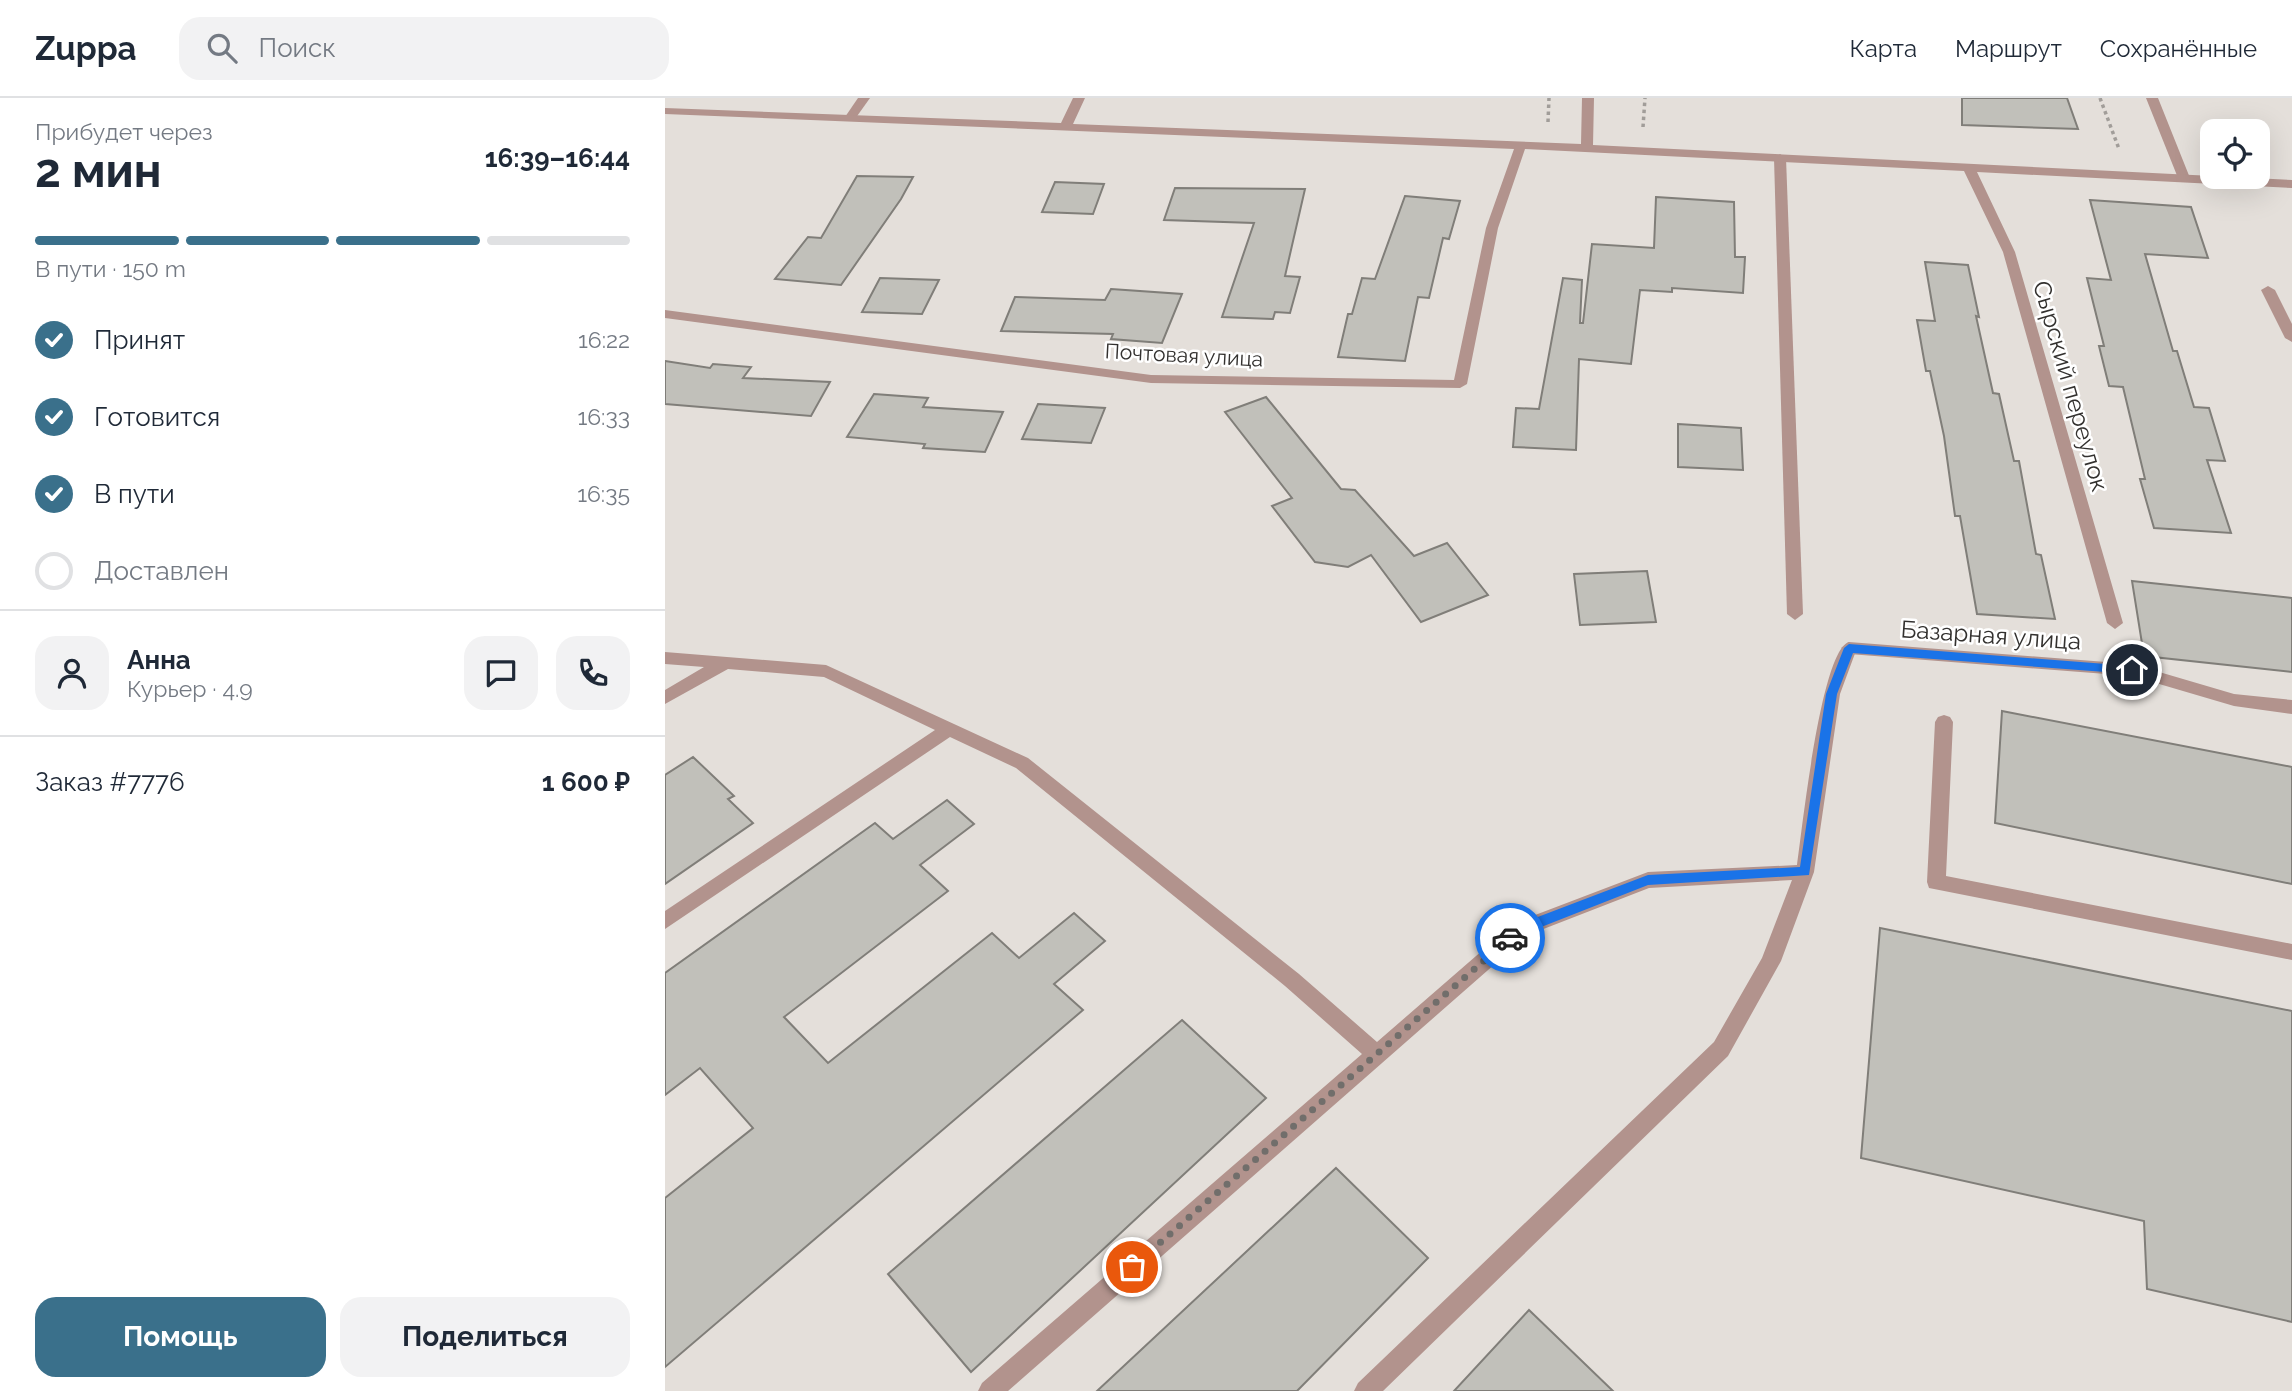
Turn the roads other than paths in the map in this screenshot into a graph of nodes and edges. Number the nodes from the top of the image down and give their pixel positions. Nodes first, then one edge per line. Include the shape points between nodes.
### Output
1 (864, 98) edge
2 (1079, 98) edge
3 (1588, 98) edge
4 (2152, 98) edge
5 (667, 114) edge
6 (851, 117) junction
7 (1066, 126) junction
8 (1520, 147) junction
9 (1587, 148) junction
10 (1780, 159) junction
11 (1969, 168) junction
12 (2184, 178) junction
13 (2292, 184) edge
14 (2268, 290) dead end
15 (665, 314) edge
16 (2292, 338) edge
17 (1795, 614) dead end
18 (2115, 623) dead end
19 (665, 658) edge
20 (725, 663) junction
21 (665, 698) edge
22 (2292, 707) edge
23 (1944, 722) dead end
24 (949, 729) junction
25 (1805, 872) junction
26 (665, 921) edge
27 (2292, 952) edge
28 (1375, 1053) junction
29 (990, 1391) edge
30 (1366, 1391) edge

1 - 6 street
2 - 7 street
3 - 9 street
4 - 12 street
5 - 6 street
6 - 7 street
7 - 8 street
8 - 9 street
8 - 15 street, Почтовая улица via 1492,228 1460,384 1151,379
9 - 10 street
10 - 11 street
10 - 17 street
11 - 12 street
11 - 18 street, Сырский переулок via 2009,252
12 - 13 street
14 - 16 street
19 - 20 street
20 - 21 street
20 - 24 street via 826,671
22 - 25 street, Базарная улица via 2234,700 2132,670 1849,648 1831,694
23 - 27 street via 1936,882
24 - 26 street
24 - 28 street via 1022,763 1292,980
25 - 28 street via 1648,880 1521,929
25 - 30 street via 1771,961 1721,1049
28 - 29 street

